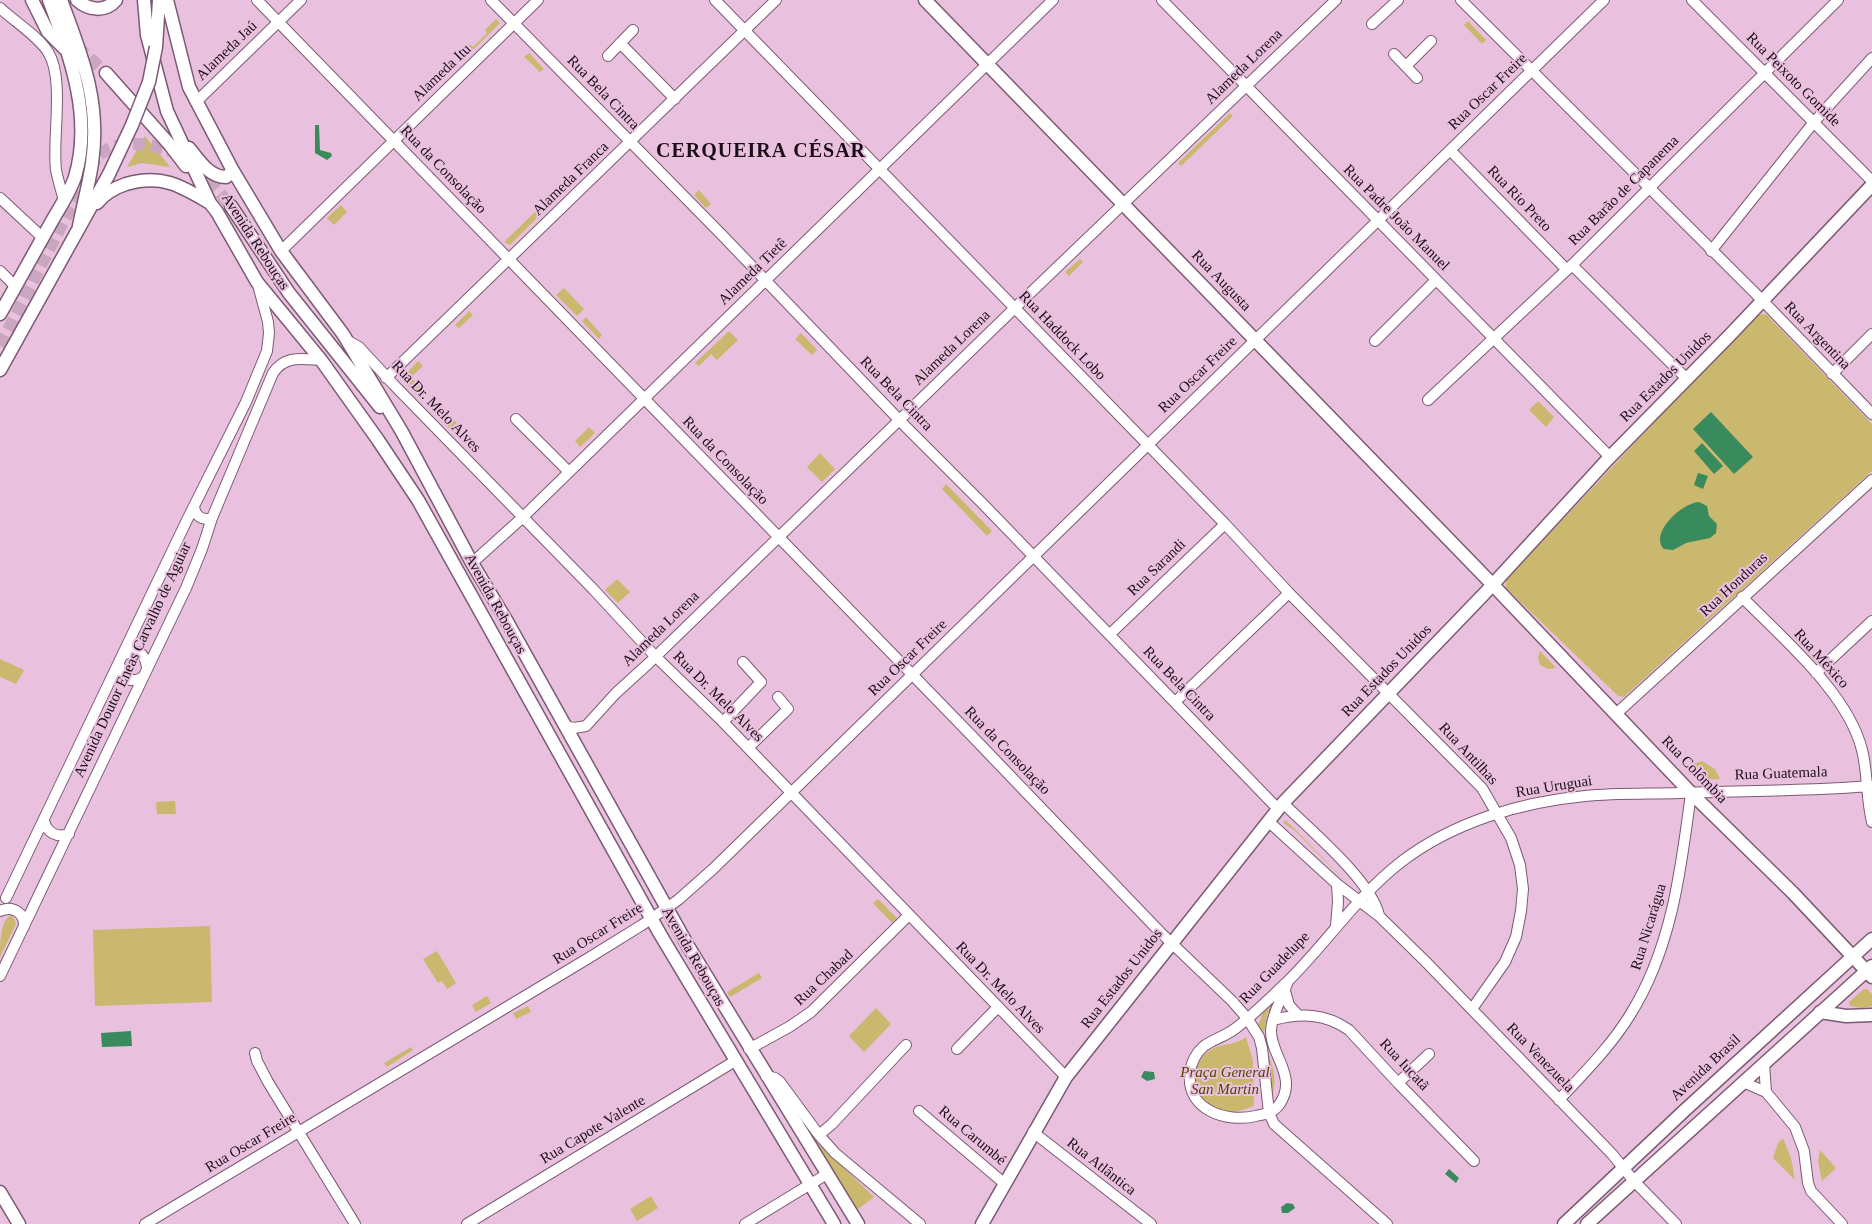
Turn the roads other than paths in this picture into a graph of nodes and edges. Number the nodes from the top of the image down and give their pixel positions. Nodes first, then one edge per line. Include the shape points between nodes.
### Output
1 (49, 0) edge
2 (61, 0) edge
3 (77, 0) edge
4 (116, 0) edge
5 (144, 0) edge
6 (159, 0) edge
7 (167, 0) edge
8 (256, 0) edge
9 (301, 0) edge
10 (491, 0) edge
11 (538, 0) edge
12 (715, 0) edge
13 (776, 0) edge
14 (925, 0) edge
15 (1054, 0) edge
16 (1162, 0) edge
17 (1336, 0) edge
18 (1398, 0) edge
19 (1460, 0) edge
20 (1604, 0) edge
21 (1692, 0) edge
22 (1838, 0) edge
23 (30, 1) edge
24 (0, 8) edge
25 (279, 22) junction
26 (514, 24) junction
27 (1372, 24) dead end
28 (633, 30) dead end
29 (745, 30) junction
30 (1431, 41) dead end
31 (620, 43) junction
32 (68, 53) junction
33 (1394, 54) dead end
34 (608, 56) dead end
35 (1872, 58) edge
36 (988, 65) junction
37 (1406, 66) junction
38 (1531, 71) junction
39 (1765, 72) junction
40 (106, 73) tunnel mouth
41 (1417, 78) dead end
42 (1246, 86) junction
43 (674, 99) junction
44 (196, 102) junction
45 (1814, 122) junction
46 (175, 129) junction
47 (394, 141) junction
48 (630, 143) junction
49 (1450, 150) junction
50 (232, 169) junction
51 (880, 170) junction
52 (1872, 183) edge
53 (202, 188) junction
54 (1649, 188) junction
55 (0, 198) edge
56 (64, 200) junction
57 (210, 203) junction
58 (1122, 204) junction
59 (231, 206) tunnel mouth
60 (1378, 220) junction
61 (79, 225) junction
62 (43, 238) junction
63 (281, 250) junction
64 (1711, 251) junction
65 (509, 260) junction
66 (1570, 267) junction
67 (0, 271) edge
68 (1436, 280) junction
69 (765, 281) junction
70 (257, 282) junction
71 (16, 286) junction
72 (1762, 300) junction
73 (1014, 308) junction
74 (0, 314) edge
75 (1872, 334) edge
76 (1494, 339) junction
77 (348, 341) junction
78 (1256, 341) junction
79 (1375, 341) dead end
80 (321, 360) junction
81 (2, 362) edge
82 (1832, 374) junction
83 (386, 378) junction
84 (1687, 379) junction
85 (644, 399) junction
86 (1428, 400) dead end
87 (246, 402) junction
88 (259, 409) junction
89 (1872, 414) edge
90 (516, 419) dead end
91 (899, 420) junction
92 (402, 432) junction
93 (1147, 445) junction
94 (1610, 457) junction
95 (569, 472) junction
96 (1872, 480) edge
97 (194, 506) junction
98 (212, 518) junction
99 (522, 518) junction
100 (1225, 524) junction
101 (778, 537) junction
102 (1033, 556) junction
103 (472, 563) junction
104 (1493, 585) junction
105 (1290, 592) junction
106 (1742, 597) junction
107 (1872, 621) edge
108 (1110, 634) junction
109 (655, 656) junction
110 (121, 660) junction
111 (743, 662) dead end
112 (145, 673) junction
113 (1816, 673) junction
114 (912, 675) junction
115 (1389, 692) junction
116 (778, 697) dead end
117 (1175, 702) junction
118 (1617, 714) junction
119 (723, 722) junction
120 (566, 726) junction
121 (748, 748) junction
122 (1862, 750) junction
123 (1872, 770) edge
124 (1869, 786) edge
125 (790, 793) junction
126 (1691, 793) junction
127 (1281, 806) junction
128 (1498, 813) junction
129 (44, 820) junction
130 (1268, 821) junction
131 (1872, 822) edge
132 (69, 834) junction
133 (1337, 884) junction
134 (1367, 892) junction
135 (6, 898) dead end
136 (1359, 900) junction
137 (666, 908) junction
138 (0, 911) edge
139 (909, 915) junction
140 (1379, 916) junction
141 (651, 918) junction
142 (1336, 926) junction
143 (24, 928) junction
144 (1872, 939) edge
145 (1172, 942) junction
146 (1852, 956) junction
147 (1870, 971) edge
148 (0, 976) edge
149 (1286, 986) junction
150 (998, 1007) junction
151 (1472, 1009) junction
152 (1820, 1012) junction
153 (1298, 1015) junction
154 (1872, 1015) edge
155 (1247, 1018) junction
156 (1273, 1020) junction
157 (906, 1045) dead end
158 (749, 1049) junction
159 (957, 1049) dead end
160 (255, 1053) dead end
161 (1429, 1054) dead end
162 (735, 1062) junction
163 (1764, 1063) junction
164 (1730, 1068) junction
165 (766, 1076) junction
166 (1066, 1077) junction
167 (1743, 1082) junction
168 (1398, 1083) junction
169 (1766, 1092) junction
170 (1560, 1100) junction
171 (919, 1111) dead end
172 (1269, 1113) junction
173 (298, 1131) junction
174 (1033, 1132) junction
175 (818, 1135) junction
176 (1474, 1160) dead end
177 (1624, 1168) junction
178 (827, 1174) junction
179 (1634, 1181) junction
180 (809, 1184) junction
181 (1006, 1184) junction
182 (0, 1192) edge
183 (19, 1224) edge
184 (145, 1224) edge
185 (355, 1224) edge
186 (467, 1224) edge
187 (745, 1224) edge
188 (834, 1224) edge
189 (858, 1224) edge
190 (920, 1224) edge
191 (982, 1224) edge
192 (1151, 1224) edge
193 (1387, 1224) edge
194 (1564, 1224) edge
195 (1586, 1224) edge
196 (1676, 1224) edge
197 (1842, 1224) edge

1 - 32 main road
2 - 61 main road via 90,82 93,103 92,162
3 - 4 main road via 98,9
5 - 46 main road, Avenida Rebouças via 149,44
6 - 61 main road, bridge via 156,47 148,82 109,174
7 - 44 main road, Avenida Rebouças via 186,78
8 - 25 street, Rua da Consolação
9 - 25 street, Alameda Jaú
10 - 26 street, Rua Bela Cintra
11 - 26 street, Alameda Itu
12 - 29 street, Rua Haddock Lobo
13 - 29 street, Alameda Franca
14 - 36 main road, Rua Augusta
15 - 36 street, Alameda Tietê
16 - 42 street, Rua Padre João Manuel
17 - 42 street, Alameda Lorena
18 - 27 street
19 - 38 street, Rua Argentina
20 - 38 street, Rua Oscar Freire
21 - 39 street, Rua Peixoto Gomide
22 - 39 street, Rua Barão de Capanema
23 - 32 main road via 48,32
24 - 56 street via 41,43 53,62 56,79 56,170
25 - 44 street, Alameda Jaú
25 - 47 street, Rua da Consolação
26 - 47 street, Alameda Itu
26 - 48 street, Rua Bela Cintra
28 - 31 street
29 - 43 street, Alameda Franca
29 - 51 street, Rua Haddock Lobo
30 - 37 street
31 - 34 street
31 - 43 street
32 - 56 main road via 80,102 81,129 79,159
33 - 37 street
35 - 45 street
36 - 51 street, Alameda Tietê
36 - 58 main road, Rua Augusta
37 - 41 street
38 - 49 street, Rua Oscar Freire
38 - 54 street, Rua Argentina
39 - 45 street, Rua Peixoto Gomide
39 - 54 street, Rua Barão de Capanema
40 - 53 main road via 170,145 184,162 192,180
42 - 58 street, Alameda Lorena
42 - 60 street, Rua Padre João Manuel
43 - 48 street, Alameda Franca
44 - 50 main road, Avenida Rebouças
45 - 52 street, Rua Peixoto Gomide
45 - 64 street
46 - 50 main road via 202,165 214,175 226,177
46 - 53 main road, Avenida Rebouças
47 - 63 street, Alameda Itu
47 - 65 street, Rua da Consolação
48 - 65 street, Alameda Franca
48 - 69 street, Rua Bela Cintra
49 - 60 street, Rua Oscar Freire
49 - 66 street, Rua Rio Preto
50 - 63 main road, Avenida Rebouças
51 - 69 street, Alameda Tietê
51 - 73 street, Rua Haddock Lobo
52 - 72 main road, Rua Estados Unidos
53 - 57 main road, Avenida Rebouças
54 - 64 street, Rua Argentina
54 - 66 street, Rua Barão de Capanema
55 - 62 street
56 - 62 main road
57 - 61 main road via 171,183 140,180 107,192
57 - 70 main road, Avenida Rebouças
58 - 73 street, Alameda Lorena
58 - 78 main road, Rua Augusta
59 - 92 main road, Avenida Rebouças via 289,293
60 - 68 street, Rua Padre João Manuel
60 - 78 street, Rua Oscar Freire
61 - 81 main road
62 - 71 main road
63 - 77 main road, Avenida Rebouças
64 - 72 street, Rua Argentina
65 - 83 street, Alameda Franca
65 - 85 street, Rua da Consolação
66 - 76 street, Rua Barão de Capanema
66 - 84 street, Rua Rio Preto
67 - 71 street
68 - 76 street, Rua Padre João Manuel
68 - 79 street
69 - 85 street, Alameda Tietê
69 - 91 street, Rua Bela Cintra
70 - 80 main road, Avenida Rebouças
70 - 87 street, Avenida Doutor Eneas Carvalho de Aguiar via 268,322 269,342
71 - 74 main road
72 - 82 street, Rua Argentina
72 - 84 main road, Rua Estados Unidos
73 - 91 street, Alameda Lorena
73 - 93 street, Rua Haddock Lobo
75 - 82 street
76 - 86 street, Rua Barão de Capanema
76 - 94 street, Rua Padre João Manuel
77 - 83 street, Rua Dr. Melo Alves via 359,347
77 - 92 main road, Avenida Rebouças
78 - 93 street, Rua Oscar Freire
78 - 104 main road, Rua Augusta
80 - 88 street, Avenida Doutor Eneas Carvalho de Aguiar via 283,362 273,373
80 - 141 main road, Avenida Rebouças via 426,513
82 - 89 street, Rua Argentina
83 - 99 street, Rua Dr. Melo Alves
84 - 94 main road, Rua Estados Unidos
85 - 95 street, Alameda Tietê
85 - 101 street, Rua da Consolação
87 - 88 street via 253,401
87 - 97 street, Avenida Doutor Eneas Carvalho de Aguiar
88 - 98 street, Avenida Doutor Eneas Carvalho de Aguiar
90 - 95 street
91 - 101 street, Alameda Lorena
91 - 102 street, Rua Bela Cintra
92 - 103 main road, Avenida Rebouças
93 - 100 street, Rua Haddock Lobo
93 - 102 street, Rua Oscar Freire
94 - 104 main road, Rua Estados Unidos
95 - 99 street, Alameda Tietê
96 - 106 street, Rua Honduras
97 - 98 street via 200,518
97 - 110 street, Avenida Doutor Eneas Carvalho de Aguiar
98 - 112 street, Avenida Doutor Eneas Carvalho de Aguiar via 186,588
99 - 103 street, Alameda Tietê
99 - 109 street, Rua Dr. Melo Alves
100 - 105 street, Rua Haddock Lobo
100 - 108 street, Rua Sarandi
101 - 109 street, Alameda Lorena
101 - 114 street, Rua da Consolação
102 - 108 street, Rua Bela Cintra
102 - 114 street, Rua Oscar Freire
103 - 120 main road, Avenida Rebouças
104 - 115 main road, Rua Estados Unidos
104 - 118 main road, Rua Colômbia
105 - 115 street, Rua Haddock Lobo
105 - 117 street
106 - 113 street, Rua México
106 - 118 street, Rua Honduras
107 - 113 street
108 - 117 street, Rua Bela Cintra
109 - 119 street, Rua Dr. Melo Alves
109 - 120 street, Alameda Lorena via 586,726
110 - 112 street via 123,675 130,680 136,680
110 - 112 street via 130,652 140,653 146,661
110 - 129 street, Avenida Doutor Eneas Carvalho de Aguiar
111 - 119 street via 761,682
112 - 132 street, Avenida Doutor Eneas Carvalho de Aguiar
113 - 122 street, Rua México via 1847,713
114 - 125 street, Rua Oscar Freire
114 - 145 street, Rua da Consolação
115 - 127 main road, Rua Estados Unidos
115 - 128 street, Rua Antilhas via 1482,788
116 - 121 street via 788,709
117 - 127 street, Rua Bela Cintra
118 - 126 main road, Rua Colômbia
119 - 121 street, Rua Dr. Melo Alves
120 - 137 main road, Avenida Rebouças
121 - 125 street, Rua Dr. Melo Alves
122 - 123 street, Rua México
122 - 124 street, Rua México
124 - 126 street, Rua Guatemala
124 - 131 street, Rua México
125 - 137 street, Rua Oscar Freire via 712,869
125 - 139 street, Rua Dr. Melo Alves
126 - 128 street, Rua Uruguai via 1557,799
126 - 146 main road, Rua Colômbia
126 - 170 street, Rua Nicarágua via 1682,867 1672,914 1652,974 1631,1014 1613,1039
127 - 130 main road, Rua Estados Unidos
127 - 134 street, Rua Venezuela via 1330,849
128 - 134 street, Rua Uruguai via 1436,840 1403,860
128 - 151 street, Rua Antilhas via 1520,865 1521,911 1516,937 1505,962
129 - 132 street via 52,833 60,836
129 - 135 street, Avenida Doutor Eneas Carvalho de Aguiar
130 - 133 street, Rua Venezuela
130 - 145 main road, Rua Estados Unidos
132 - 143 street, Avenida Doutor Eneas Carvalho de Aguiar
133 - 136 street, Rua Venezuela
133 - 142 street
134 - 136 street, Rua Uruguai
134 - 140 street, Rua Venezuela
136 - 140 street, Rua Venezuela
136 - 142 street, Rua Guadelupe
137 - 141 street, Rua Oscar Freire
137 - 158 main road, Avenida Rebouças
138 - 143 street via 11,908 19,912
139 - 150 street, Rua Dr. Melo Alves
139 - 158 street, Rua Chabad via 820,1005 799,1021
140 - 151 street, Rua Venezuela
141 - 162 main road, Avenida Rebouças
141 - 173 street, Rua Oscar Freire
142 - 149 street, Rua Guadelupe
143 - 148 street, Avenida Doutor Eneas Carvalho de Aguiar
144 - 146 main road, Avenida Brasil
145 - 155 street, Rua da Consolação
145 - 166 main road, Rua Estados Unidos
146 - 147 main road, Rua Colômbia
146 - 164 main road, Avenida Brasil
147 - 152 main road
149 - 153 street via 1289,1004
149 - 155 street, Rua Guadelupe
149 - 156 street
150 - 159 street
150 - 166 street, Rua Dr. Melo Alves
151 - 170 street, Rua Venezuela
152 - 154 main road
152 - 163 main road
153 - 156 street, Rua Iucatã
153 - 168 street, Rua Iucatã via 1314,1015 1340,1023 1359,1039
155 - 172 street, Rua Guadelupe via 1262,1048
155 - 172 street via 1235,1030 1198,1052 1191,1065 1192,1094 1209,1111 1221,1116 1248,1118
156 - 172 street via 1272,1040 1283,1063 1286,1086 1279,1105
157 - 175 street
158 - 165 main road, Avenida Rebouças
160 - 173 street via 268,1082
161 - 168 street
162 - 180 main road, Avenida Rebouças
162 - 186 street, Rua Capote Valente
163 - 167 main road
163 - 169 street
164 - 167 main road
164 - 177 main road, Avenida Brasil
165 - 175 street via 780,1082
165 - 178 main road, Avenida Rebouças
166 - 174 main road, Rua Estados Unidos
167 - 169 street
167 - 179 main road
168 - 176 street, Rua Iucatã
169 - 197 street via 1801,1140 1811,1191
170 - 177 street, Rua Venezuela
171 - 181 street, Rua Carumbé
172 - 193 street, Rua Guadelupe via 1282,1133
173 - 184 street, Rua Oscar Freire
173 - 185 street
174 - 181 main road, Rua Estados Unidos
174 - 192 street, Rua Atlântica
175 - 190 street
177 - 179 street, Rua Venezuela
177 - 194 main road, Avenida Brasil
178 - 180 street
178 - 189 main road, Avenida Rebouças
179 - 195 main road
179 - 196 street, Rua Venezuela
180 - 187 street
180 - 188 main road, Avenida Rebouças
181 - 191 main road, Rua Estados Unidos
182 - 183 main road

